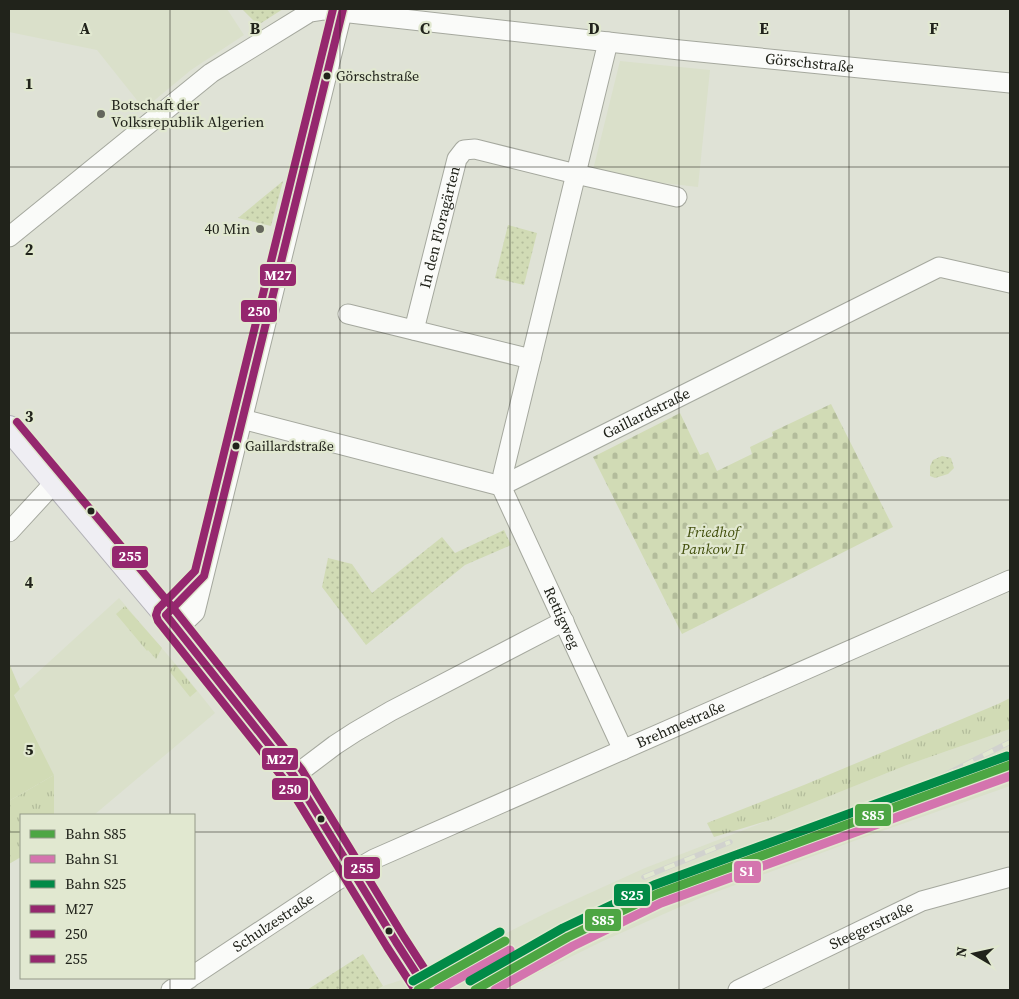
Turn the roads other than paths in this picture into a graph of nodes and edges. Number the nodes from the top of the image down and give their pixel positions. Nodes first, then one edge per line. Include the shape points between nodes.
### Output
1 (343, 11) edge
2 (608, 42) junction
3 (1010, 83) edge
4 (576, 174) junction
5 (677, 197) dead end
6 (9, 238) edge
7 (1010, 283) edge
8 (348, 314) dead end
9 (414, 330) junction
10 (531, 359) junction
11 (242, 419) junction
12 (9, 428) edge
13 (55, 482) junction
14 (502, 486) junction
15 (9, 532) edge
16 (1010, 580) edge
17 (564, 621) junction
18 (171, 622) junction
19 (623, 750) junction
20 (294, 776) junction
21 (352, 871) junction
22 (1010, 877) edge
23 (195, 974) edge
24 (188, 979) edge
25 (171, 990) edge
26 (427, 990) edge
27 (738, 990) edge

1 - 2 street, Görschstraße
1 - 6 street, Görschstraße via 310,12 212,73
1 - 11 street
2 - 3 street, Görschstraße
2 - 4 street
4 - 5 street, In den Floragärten
4 - 9 street, In den Floragärten via 474,149 464,150 457,159
4 - 10 street
7 - 14 street, Gaillardstraße via 939,267
8 - 9 street
9 - 10 street
10 - 14 street
11 - 14 street
11 - 18 street via 195,612
12 - 13 main road
13 - 15 street
13 - 18 main road
14 - 17 street, Rettigweg
16 - 19 street, Brehmestraße
17 - 19 street, Rettigweg
17 - 20 street via 391,711 335,745
18 - 20 main road
19 - 21 street, Brehmestraße
20 - 21 main road
21 - 23 street, Schulzestraße
21 - 26 main road
22 - 27 street, Steegerstraße via 922,901
24 - 25 street

